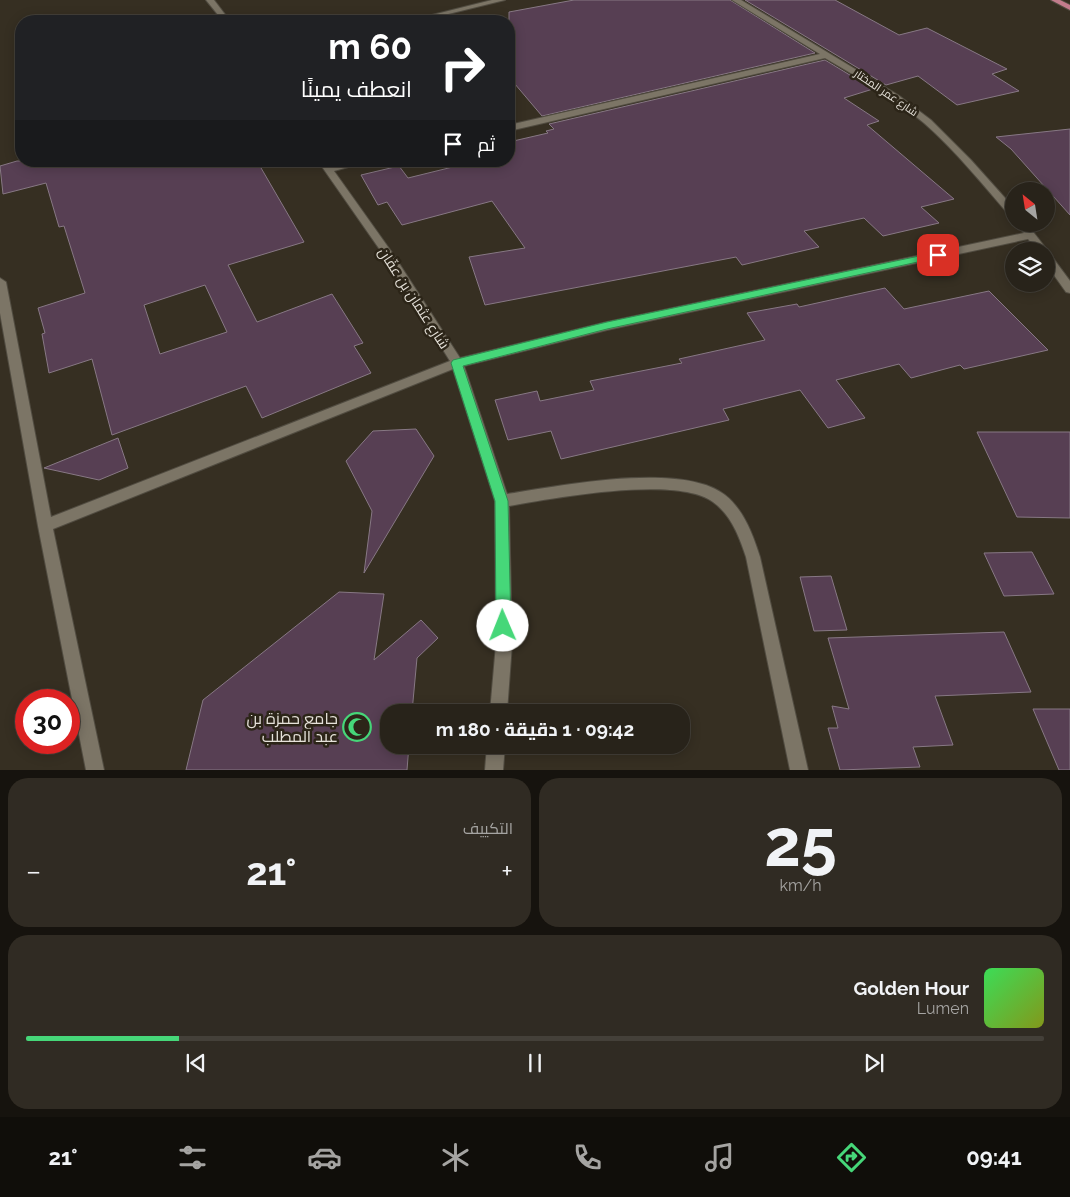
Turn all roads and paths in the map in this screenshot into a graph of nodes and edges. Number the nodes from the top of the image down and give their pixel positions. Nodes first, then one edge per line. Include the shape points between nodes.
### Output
1 (210, 0) edge
2 (501, 0) edge
3 (736, 0) edge
4 (1055, 0) edge
5 (1070, 8) edge
6 (221, 15) edge
7 (437, 15) edge
8 (826, 55) junction
9 (515, 127) edge
10 (326, 167) edge
11 (1005, 204) edge
12 (1029, 232) edge
13 (1031, 235) junction
14 (1036, 242) edge
15 (1055, 268) edge
16 (0, 282) edge
17 (1070, 289) edge
18 (456, 363) junction
19 (502, 501) junction
20 (45, 526) junction
21 (499, 704) edge
22 (495, 754) edge
23 (95, 770) edge
24 (494, 770) edge
25 (799, 770) edge

1 - 6 street
2 - 7 street
3 - 8 street, شارع عمر المختار
4 - 5 main road
8 - 9 street
8 - 11 street, شارع عمر المختار via 895,97 928,122
10 - 18 street, شارع عثمان بن عفّان via 389,256
12 - 13 street
13 - 14 street
13 - 18 street via 607,326
15 - 17 street
16 - 20 street
18 - 19 street, شارع عثمان بن عفّان
18 - 20 street
19 - 21 street, شارع عثمان بن عفّان via 504,644
19 - 25 street via 578,489 646,485 688,486 709,492 727,504 742,524 754,557
20 - 23 street
22 - 24 street

